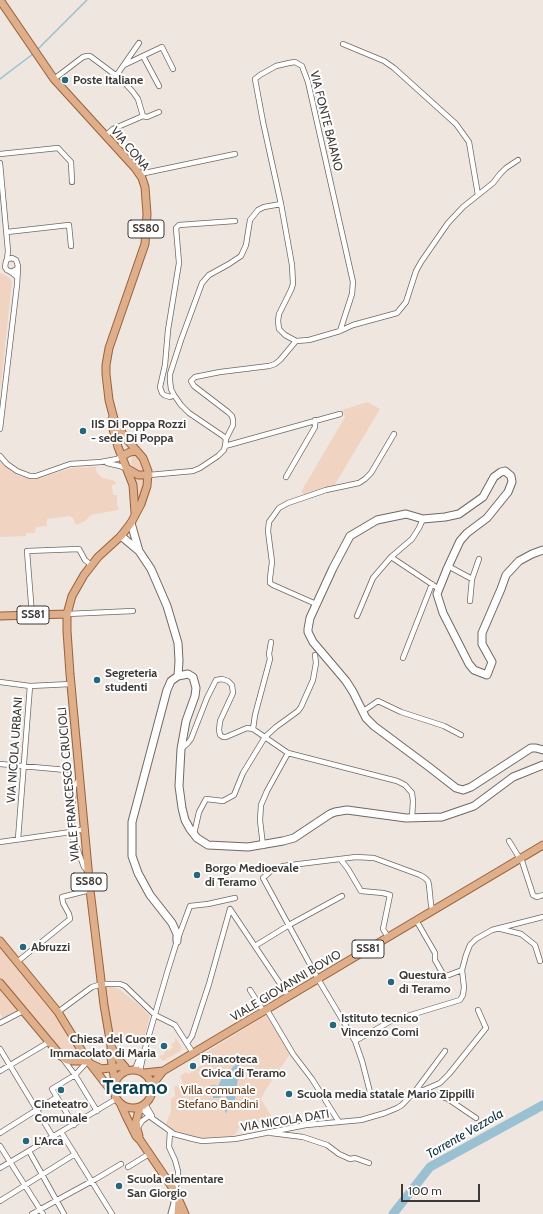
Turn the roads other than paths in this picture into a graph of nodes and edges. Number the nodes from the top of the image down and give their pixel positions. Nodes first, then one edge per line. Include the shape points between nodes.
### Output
1 (0, 0) edge
2 (139, 43) dead end
3 (343, 44) dead end
4 (143, 56) junction
5 (124, 65) junction
6 (173, 69) dead end
7 (116, 76) junction
8 (53, 77) junction
9 (159, 86) dead end
10 (159, 112) dead end
11 (143, 116) junction
12 (106, 136) junction
13 (0, 154) edge
14 (235, 154) dead end
15 (518, 160) dead end
16 (0, 163) edge
17 (140, 174) junction
18 (72, 182) dead end
19 (478, 195) junction
20 (281, 204) junction
21 (235, 221) dead end
22 (7, 232) junction
23 (71, 246) dead end
24 (9, 259) junction
25 (18, 268) junction
26 (11, 272) junction
27 (17, 277) junction
28 (340, 330) junction
29 (296, 340) junction
30 (174, 396) junction
31 (111, 411) junction
32 (340, 414) dead end
33 (315, 420) junction
34 (0, 429) edge
35 (394, 434) dead end
36 (226, 439) junction
37 (226, 446) junction
38 (137, 451) junction
39 (0, 456) edge
40 (122, 456) junction
41 (101, 462) junction
42 (128, 469) junction
43 (148, 475) junction
44 (286, 477) dead end
45 (135, 515) junction
46 (423, 519) junction
47 (131, 523) junction
48 (121, 536) junction
49 (543, 550) edge
50 (139, 551) junction
51 (390, 557) junction
52 (479, 558) dead end
53 (91, 565) junction
54 (448, 566) junction
55 (472, 579) junction
56 (432, 584) junction
57 (439, 589) junction
58 (470, 601) dead end
59 (316, 604) junction
60 (133, 611) dead end
61 (67, 614) junction
62 (32, 615) junction
63 (0, 616) edge
64 (357, 616) dead end
65 (271, 642) dead end
66 (315, 655) dead end
67 (402, 658) dead end
68 (178, 676) junction
69 (0, 682) edge
70 (71, 684) junction
71 (30, 686) junction
72 (362, 712) junction
73 (253, 729) junction
74 (461, 735) dead end
75 (265, 738) junction
76 (181, 749) junction
77 (540, 749) edge
78 (288, 753) junction
79 (543, 754) edge
80 (0, 764) edge
81 (542, 764) edge
82 (24, 765) junction
83 (66, 770) dead end
84 (80, 779) junction
85 (412, 818) junction
86 (84, 829) junction
87 (70, 832) junction
88 (194, 834) junction
89 (18, 839) junction
90 (509, 841) dead end
91 (0, 842) edge
92 (543, 845) edge
93 (263, 846) junction
94 (520, 858) junction
95 (341, 860) junction
96 (88, 871) junction
97 (90, 890) junction
98 (543, 895) edge
99 (342, 896) dead end
100 (235, 898) dead end
101 (433, 911) junction
102 (543, 917) edge
103 (416, 920) junction
104 (289, 925) junction
105 (501, 928) junction
106 (388, 937) junction
107 (0, 941) edge
108 (177, 941) junction
109 (255, 946) junction
110 (540, 961) dead end
111 (17, 962) junction
112 (462, 970) junction
113 (318, 980) junction
114 (102, 984) junction
115 (1, 985) edge
116 (250, 990) dead end
117 (289, 996) junction
118 (478, 1010) dead end
119 (23, 1011) junction
120 (265, 1011) junction
121 (58, 1012) junction
122 (155, 1015) junction
123 (0, 1023) edge
124 (355, 1041) junction
125 (49, 1042) junction
126 (187, 1043) junction
127 (111, 1046) junction
128 (0, 1049) edge
129 (80, 1049) junction
130 (445, 1051) dead end
131 (193, 1053) junction
132 (61, 1056) junction
133 (73, 1062) junction
134 (89, 1062) junction
135 (10, 1065) junction
136 (112, 1067) junction
137 (135, 1070) junction
138 (0, 1071) edge
139 (163, 1071) junction
140 (75, 1075) junction
141 (115, 1082) junction
142 (152, 1085) junction
143 (416, 1090) junction
144 (424, 1090) junction
145 (113, 1091) junction
146 (371, 1096) dead end
147 (57, 1097) junction
148 (119, 1102) junction
149 (143, 1105) junction
150 (37, 1109) junction
151 (97, 1111) junction
152 (149, 1116) junction
153 (476, 1118) dead end
154 (154, 1119) junction
155 (339, 1122) junction
156 (73, 1123) junction
157 (137, 1129) junction
158 (170, 1131) junction
159 (61, 1132) junction
160 (0, 1133) edge
161 (267, 1133) junction
162 (53, 1137) junction
163 (140, 1140) junction
164 (0, 1146) edge
165 (29, 1151) junction
166 (75, 1154) junction
167 (149, 1154) junction
168 (11, 1162) junction
169 (369, 1163) dead end
170 (121, 1164) dead end
171 (128, 1167) dead end
172 (0, 1168) edge
173 (42, 1174) junction
174 (92, 1181) junction
175 (26, 1185) junction
176 (174, 1190) junction
177 (56, 1200) junction
178 (178, 1200) junction
179 (0, 1201) edge
180 (40, 1209) junction
181 (32, 1214) edge
182 (43, 1214) edge
183 (64, 1214) edge
184 (112, 1214) edge
185 (172, 1214) edge
186 (178, 1214) edge
187 (185, 1214) edge

1 - 8 main road, VIA CONA / SS80
2 - 5 street
3 - 19 street via 384,61 394,68 456,124 469,142
4 - 5 street
4 - 6 street via 162,47
4 - 9 street
5 - 7 street
7 - 8 street via 86,56
7 - 11 street via 136,96
8 - 12 main road, VIA CONA / SS80
10 - 11 street
11 - 12 street via 113,128
12 - 17 main road, VIA CONA / SS80
13 - 18 street via 58,148 71,162
14 - 17 street
15 - 19 street
16 - 22 street
17 - 31 main road, VIA CONA / SS80 via 145,187 146,240 108,356 106,374
19 - 28 street via 448,223 437,238 416,271 406,302 397,313
20 - 28 street, VIA FONTE BAIANO via 256,79 276,66 295,62 302,66 308,82 353,282 352,294
20 - 29 street, VIA FONTE BAIANO via 293,274 291,290 278,321 279,329
20 - 30 street via 264,207 253,215 246,245 240,256 209,275 202,283 171,367 170,381
21 - 30 street via 179,225 176,228 179,263 160,387 164,395
22 - 23 street via 69,225
22 - 24 street
24 - 25 street via 18,261
24 - 26 street via 5,267
25 - 26 street
25 - 27 street
26 - 27 street
27 - 34 street
28 - 29 street via 309,340
29 - 36 street via 275,364 192,379 194,386 232,416 233,425
30 - 36 street via 186,410
31 - 38 main road, VIA CONA / SS80 via 118,428
31 - 40 main road, VIA CONA / SS80 via 114,434
32 - 33 street
33 - 37 street
33 - 44 street via 315,428
35 - 59 street via 365,479 359,483 326,490 288,503 279,508 269,522 272,562 270,583
36 - 37 street
37 - 43 street via 218,456 200,468
38 - 40 main road
38 - 43 main road, VIA CONA / SS80 via 146,464
39 - 41 street via 12,468 30,476 42,475 70,464
40 - 41 street
40 - 42 main road, VIA CONA / SS80
41 - 42 street
42 - 43 main road via 138,475
42 - 45 main road, SS80 via 133,485
43 - 45 main road, SS80 via 147,486
45 - 47 main road, SS80
46 - 51 street via 412,539
46 - 54 street via 459,514 483,497 494,477 501,472 511,476 512,482 508,492 487,518 460,541
46 - 59 street via 406,514 377,520 350,536
47 - 48 main road, SS80
47 - 50 street
48 - 50 street
48 - 53 main road, SS80
49 - 57 street via 519,560 506,574 482,633 482,644 492,662 487,675 474,670 469,664 443,613 437,594
50 - 68 street via 151,569 167,606 178,643
51 - 56 street
51 - 64 street via 373,578
52 - 55 street
53 - 61 main road, SS80 via 74,592
53 - 62 street via 79,549 27,551
54 - 55 street
54 - 57 street
55 - 58 street
56 - 57 street
56 - 67 street
59 - 72 street via 308,624 308,632 314,644 346,681
60 - 61 street
61 - 62 main road, SS81
61 - 70 main road, VIALE FRANCESCO CRUCIOLI / SS80
62 - 63 main road, SS81
65 - 73 street via 270,659
66 - 75 street via 313,680 301,707
68 - 76 street via 188,674 193,677 196,688
68 - 108 street via 167,690 132,822 132,856 138,873 150,895 175,928
69 - 71 street
70 - 71 street
70 - 84 main road, VIALE FRANCESCO CRUCIOLI / SS80
71 - 82 street, VIA NICOLA URBANI
72 - 74 street via 378,700
72 - 77 street via 374,726 450,784 463,790 531,748
73 - 75 street
73 - 76 street via 247,728 226,737 220,735 220,721 233,693 232,685 228,681 216,680 191,739
75 - 78 street
75 - 88 street via 243,773 234,795 223,801 206,799 199,812
76 - 88 street via 179,786 182,808 186,824
77 - 79 street
78 - 85 street via 397,780 412,793
78 - 93 street via 266,791 261,806
80 - 82 street
81 - 85 street via 512,777 469,808 442,817
82 - 83 street
82 - 89 street, VIA NICOLA URBANI
84 - 86 main road, VIALE FRANCESCO CRUCIOLI / SS80
84 - 87 street via 74,786
85 - 93 street via 348,810 335,812 294,838
86 - 87 street
86 - 96 main road, VIALE FRANCESCO CRUCIOLI / SS80
87 - 89 street
87 - 96 street
88 - 93 street via 208,845
89 - 91 street
90 - 94 street
92 - 94 main road, VIALE GIOVANNI BOVIO / SS81
94 - 98 street via 533,895
94 - 101 main road, VIALE GIOVANNI BOVIO / SS81
95 - 101 street via 356,857 374,858 420,875 428,881
95 - 104 street via 284,866 272,870 263,878
95 - 106 street via 361,891 390,895 383,929
96 - 97 main road, VIALE FRANCESCO CRUCIOLI / SS80
97 - 111 street via 62,897 70,919
97 - 114 main road, VIALE FRANCESCO CRUCIOLI / SS80
99 - 104 street
100 - 108 street via 190,906
101 - 103 main road, VIALE GIOVANNI BOVIO / SS81
102 - 105 street
103 - 106 main road, VIALE GIOVANNI BOVIO / SS81
103 - 112 street via 435,953 435,960 443,974 449,975
104 - 109 street
104 - 113 street
105 - 110 street via 521,934 535,945
105 - 112 street via 492,930 470,945
106 - 113 main road, VIALE GIOVANNI BOVIO / SS81
107 - 111 main road
108 - 122 street
109 - 117 street
109 - 126 street via 230,909 209,984 192,1036
111 - 121 main road
112 - 124 street via 464,987 460,1000 390,1021
113 - 117 main road, VIALE GIOVANNI BOVIO / SS81
113 - 124 street
114 - 121 street via 92,987
114 - 122 street via 125,986
114 - 127 main road, VIALE FRANCESCO CRUCIOLI / SS80
115 - 119 main road
116 - 120 street
117 - 120 main road, VIALE GIOVANNI BOVIO / SS81
118 - 144 street via 486,1028 440,1083
119 - 123 street
119 - 125 main road
120 - 131 main road, VIALE GIOVANNI BOVIO / SS81
120 - 155 street
121 - 129 main road
122 - 126 street via 174,1025
122 - 137 street via 143,1056
124 - 146 street
125 - 132 main road
125 - 135 street
126 - 131 street
127 - 136 main road, VIALE FRANCESCO CRUCIOLI / SS80
127 - 137 main road, VIALE FRANCESCO CRUCIOLI / SS80 via 119,1060
128 - 135 street
129 - 133 main road via 78,1058
129 - 134 main road
130 - 143 street, VIA NICOLA DATI
131 - 139 main road, VIALE GIOVANNI BOVIO / SS81
132 - 133 main road
132 - 140 street
133 - 134 main road
134 - 136 main road via 102,1069
134 - 140 street
134 - 145 main road
135 - 138 street
135 - 150 street
136 - 137 main road
136 - 141 main road, VIALE FRANCESCO CRUCIOLI / SS80
137 - 139 main road, SS81
137 - 141 main road via 121,1074
137 - 142 main road via 149,1078
139 - 142 main road, SS81
140 - 147 street via 52,1089
140 - 151 street
141 - 145 main road
142 - 149 main road via 151,1096
143 - 144 street
143 - 155 street, VIA NICOLA DATI via 397,1108 361,1120
144 - 153 street via 448,1099
145 - 148 main road
147 - 150 street
147 - 156 street
148 - 149 main road via 132,1108
148 - 151 street
148 - 163 main road
149 - 152 street, VIA NICOLA DATI
149 - 154 street, VIA NICOLA DATI
149 - 157 main road via 136,1122
150 - 160 street
150 - 162 street
151 - 156 street
152 - 154 street, VIA NICOLA DATI
152 - 157 street
154 - 158 street, VIA NICOLA DATI
155 - 161 street, VIA NICOLA DATI via 306,1125
156 - 159 street
157 - 163 main road
158 - 161 street, VIA NICOLA DATI via 202,1140 234,1139
158 - 176 street via 169,1147 178,1171 178,1181
159 - 162 street
159 - 166 street
161 - 169 street via 303,1137 327,1145 350,1159 355,1158
162 - 165 street
163 - 167 main road
164 - 168 street
165 - 168 street
165 - 173 street
166 - 173 street
166 - 174 street
167 - 171 street
167 - 176 main road
168 - 172 street
168 - 175 street
170 - 174 street
173 - 175 street
173 - 177 street
174 - 177 street
174 - 184 street
175 - 179 street
175 - 180 street
176 - 178 main road
176 - 185 street via 175,1203
177 - 180 street
177 - 183 street
178 - 186 main road
178 - 187 main road
180 - 181 street
180 - 182 street
186 - 187 main road

